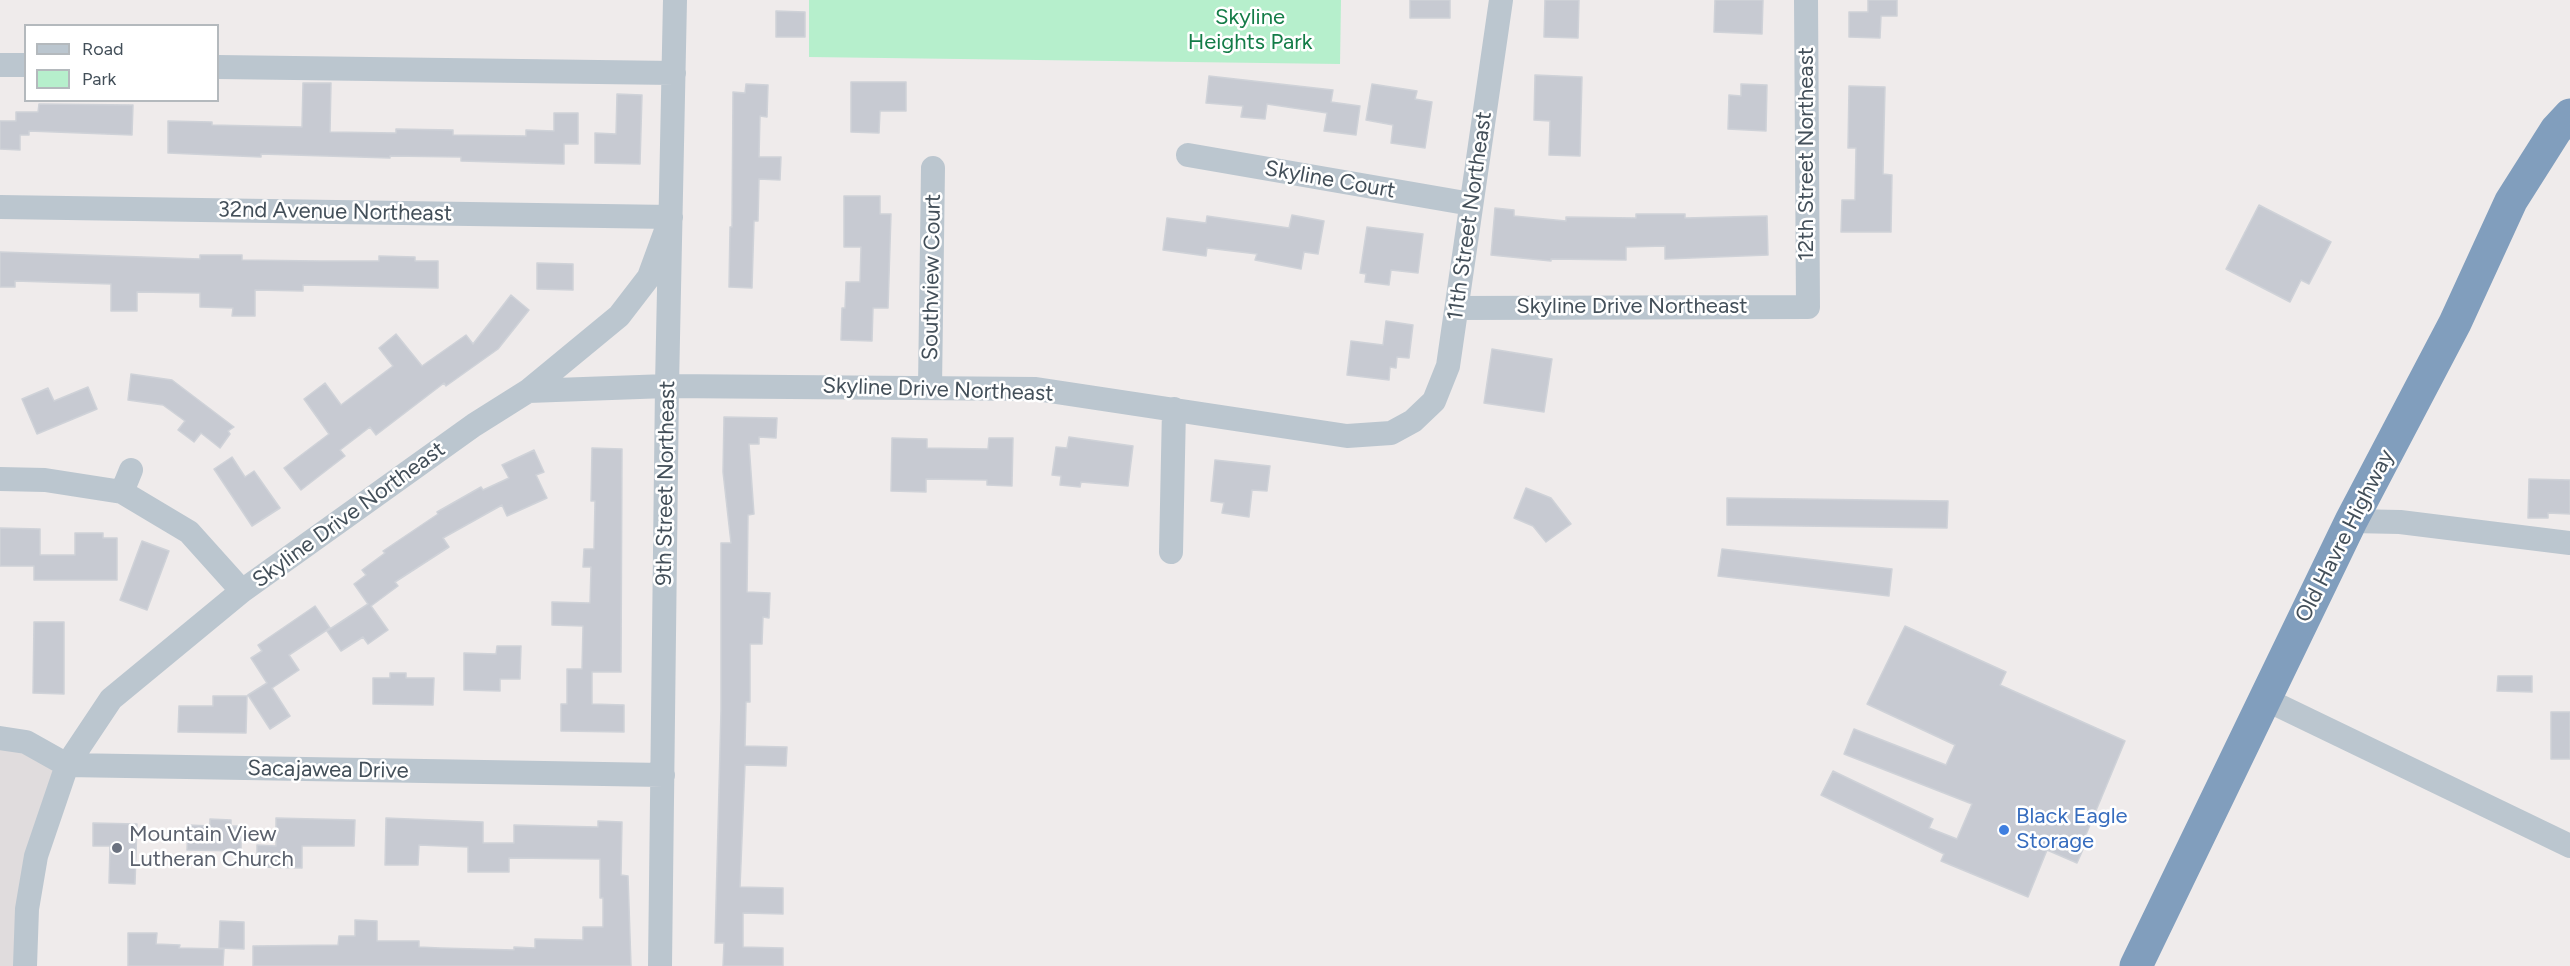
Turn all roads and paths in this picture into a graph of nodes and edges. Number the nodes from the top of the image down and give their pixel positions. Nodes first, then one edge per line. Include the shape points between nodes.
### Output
1 (675, 0) edge
2 (1502, 0) edge
3 (1806, 0) edge
4 (0, 65) edge
5 (24, 65) edge
6 (219, 67) edge
7 (674, 73) junction
8 (2570, 116) edge
9 (1188, 155) dead end
10 (933, 168) dead end
11 (1471, 204) junction
12 (0, 207) edge
13 (671, 217) junction
14 (1808, 307) joint
15 (1456, 308) junction
16 (667, 386) junction
17 (930, 387) junction
18 (528, 391) junction
19 (1174, 409) junction
20 (1413, 421) joint
21 (131, 470) dead end
22 (0, 479) edge
23 (122, 492) junction
24 (2351, 521) junction
25 (2570, 543) edge
26 (1171, 552) dead end
27 (242, 591) junction
28 (2265, 699) junction
29 (0, 738) edge
30 (67, 765) junction
31 (663, 775) junction
32 (2570, 846) edge
33 (25, 966) edge
34 (660, 966) edge
35 (2136, 966) edge

1 - 7 street, 9th Street Northeast
2 - 11 street, 11th Street Northeast
3 - 14 street, 12th Street Northeast
4 - 5 street
6 - 7 street
7 - 13 street, 9th Street Northeast
8 - 24 highway, Old Havre Highway via 2556,130 2511,201 2455,323
9 - 11 street, Skyline Court
10 - 17 street, Southview Court
11 - 15 street, 11th Street Northeast
12 - 13 street, 32nd Avenue Northeast
13 - 16 street, 9th Street Northeast
13 - 18 street, Skyline Drive Northeast via 650,277 619,316
14 - 15 street, Skyline Drive Northeast
15 - 20 street, 11th Street Northeast via 1448,366 1434,401
16 - 17 street, Skyline Drive Northeast
16 - 18 street, Skyline Drive Northeast
16 - 31 street, 9th Street Northeast
17 - 19 street, Skyline Drive Northeast via 1036,388
18 - 27 street, Skyline Drive Northeast via 474,425
19 - 20 street, Skyline Drive Northeast via 1347,436 1391,433
19 - 26 street
21 - 23 street
22 - 23 street, Skyline Drive Northeast via 45,480
23 - 27 street, Skyline Drive Northeast via 189,532
24 - 25 street via 2400,522
24 - 28 highway, Old Havre Highway
27 - 30 street via 111,699
28 - 32 street
28 - 35 highway, Old Havre Highway
29 - 30 street, Sacajawea Drive via 26,742
30 - 31 street, Sacajawea Drive
30 - 33 street via 36,856 27,909
31 - 34 street, 9th Street Northeast

